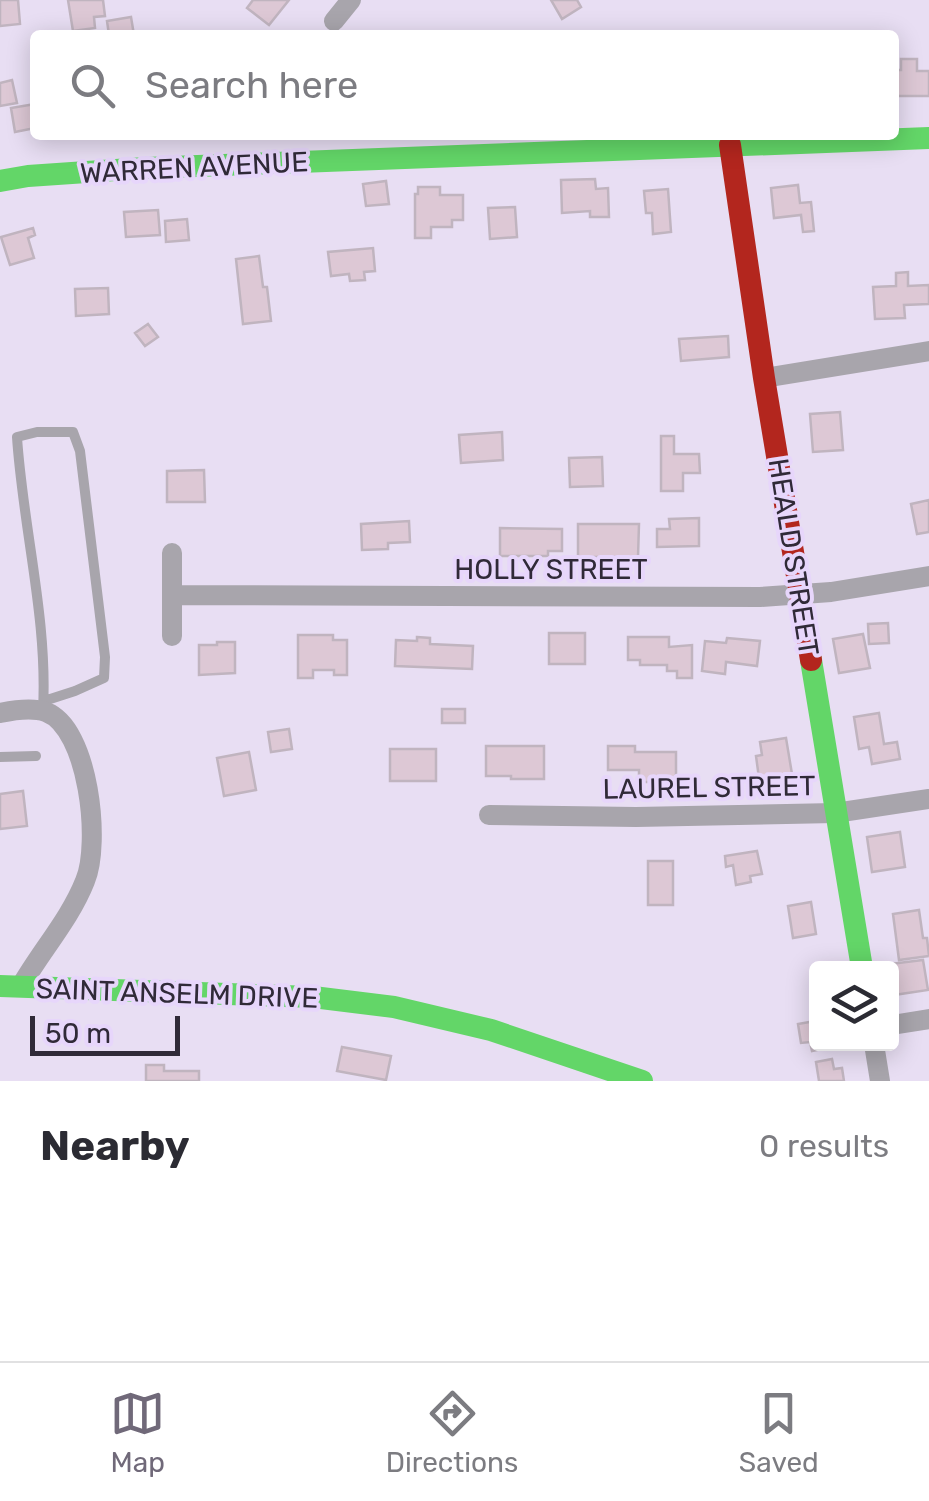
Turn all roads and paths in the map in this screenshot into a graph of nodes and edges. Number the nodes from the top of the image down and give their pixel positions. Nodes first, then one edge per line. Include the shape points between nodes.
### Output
1 (351, 0) edge
2 (334, 22) dead end
3 (929, 138) edge
4 (899, 139) edge
5 (872, 140) edge
6 (730, 145) junction
7 (0, 182) edge
8 (929, 352) edge
9 (764, 378) junction
10 (172, 553) dead end
11 (929, 576) edge
12 (801, 594) junction
13 (172, 595) junction
14 (172, 636) dead end
15 (43, 706) junction
16 (0, 712) edge
17 (36, 756) dead end
18 (0, 758) edge
19 (929, 799) edge
20 (836, 813) junction
21 (489, 815) dead end
22 (861, 961) edge
23 (11, 986) edge
24 (929, 1019) edge
25 (899, 1024) edge
26 (875, 1051) edge
27 (642, 1081) edge
28 (880, 1081) edge

1 - 2 street
3 - 4 street, WARREN AVENUE
5 - 6 street, WARREN AVENUE
6 - 7 street, WARREN AVENUE via 145,168
6 - 9 street, HEALD STREET
8 - 9 street
9 - 12 street, HEALD STREET
10 - 13 street
11 - 12 street, HOLLY STREET
12 - 13 street, HOLLY STREET
12 - 20 street, HEALD STREET
13 - 14 street
15 - 15 lane via 43,649 18,438 72,432 80,451 104,678
15 - 16 street
15 - 23 street via 70,735 80,760 91,866 76,900
17 - 18 lane
19 - 20 street, LAUREL STREET
20 - 21 street, LAUREL STREET
20 - 22 street, HEALD STREET
23 - 27 street, SAINT ANSELM DRIVE via 394,1006 491,1030
24 - 25 street
26 - 28 street

